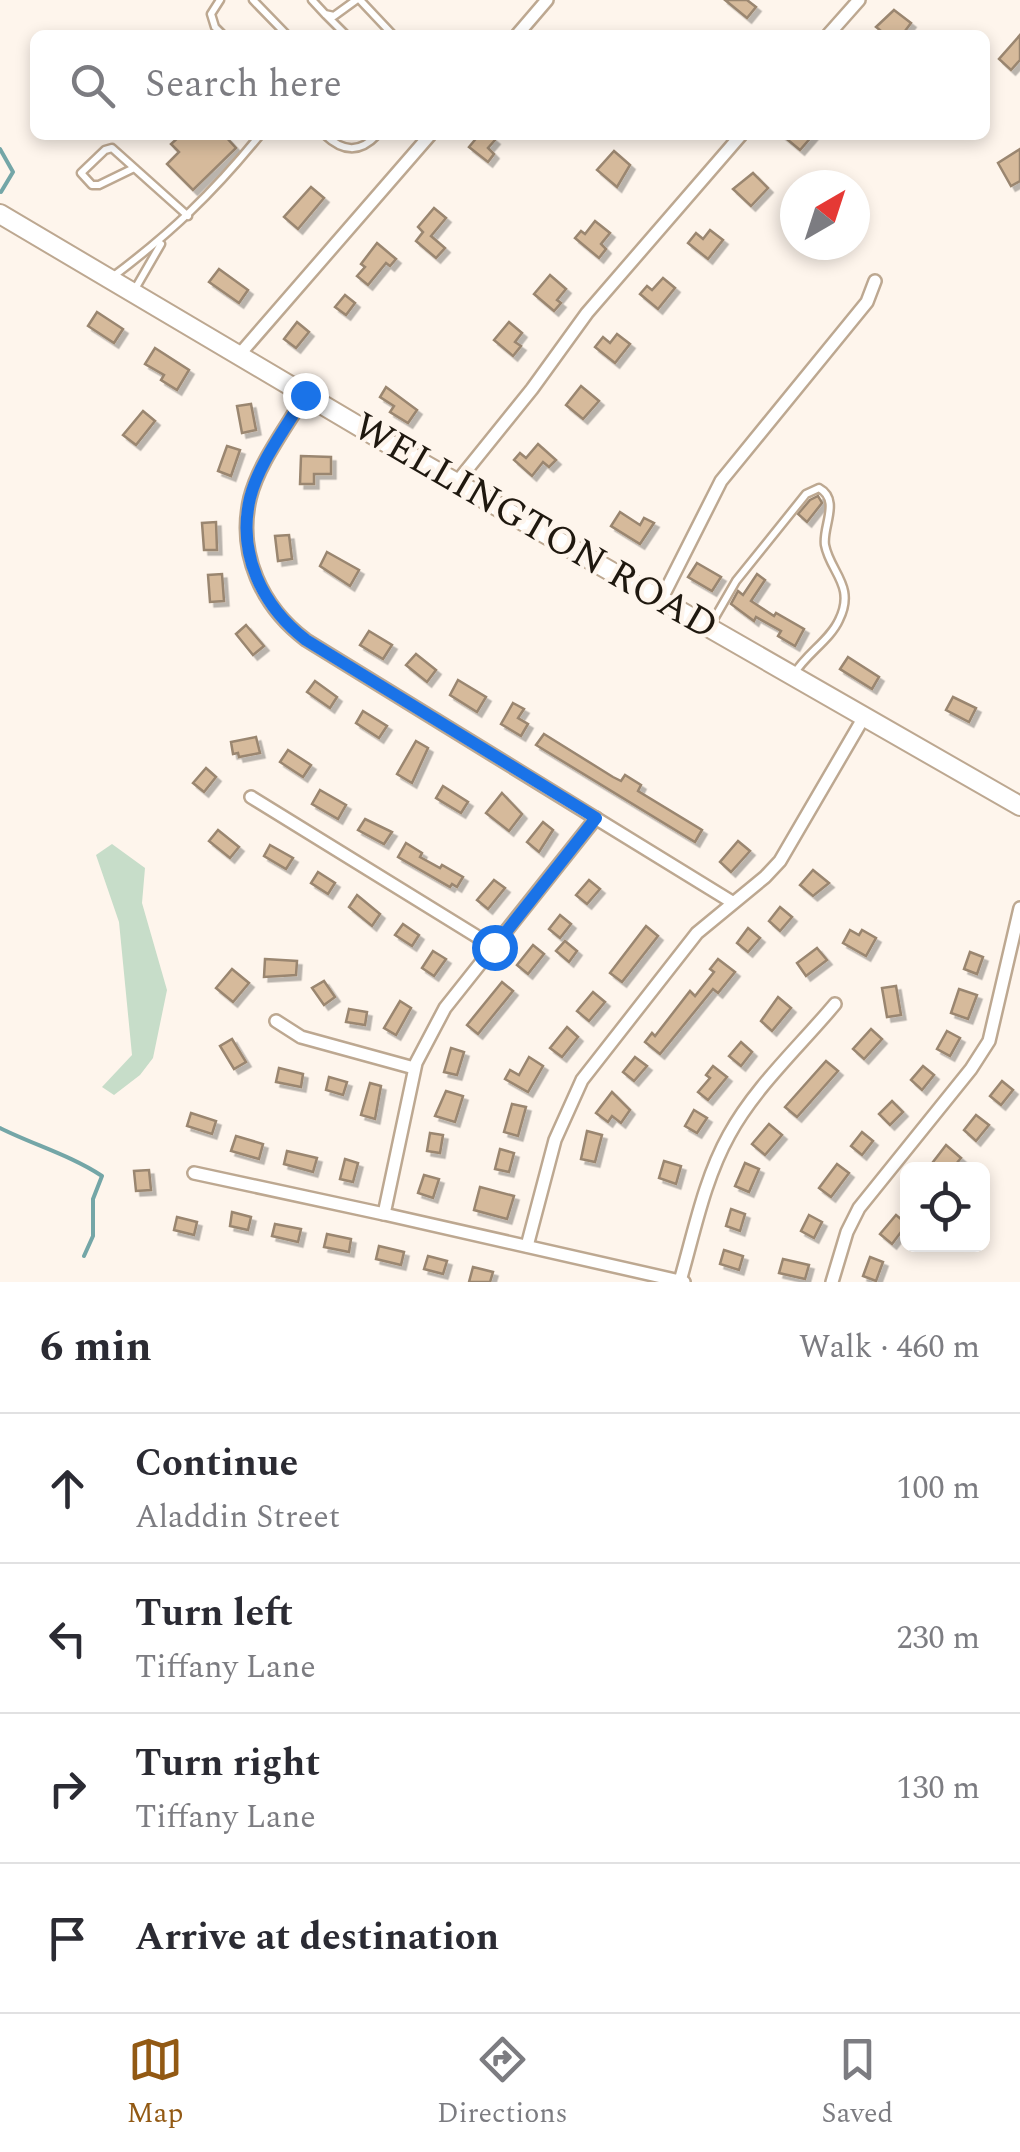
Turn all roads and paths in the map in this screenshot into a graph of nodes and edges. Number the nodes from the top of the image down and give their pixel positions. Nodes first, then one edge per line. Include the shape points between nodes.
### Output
1 (220, 0) edge
2 (253, 0) edge
3 (312, 0) edge
4 (358, 0) edge
5 (547, 0) edge
6 (859, 0) edge
7 (325, 14) junction
8 (218, 30) edge
9 (282, 30) edge
10 (341, 30) edge
11 (388, 30) edge
12 (520, 30) edge
13 (832, 30) edge
14 (256, 140) edge
15 (330, 140) edge
16 (372, 140) edge
17 (426, 140) edge
18 (737, 140) edge
19 (134, 168) junction
20 (0, 214) edge
21 (188, 216) junction
22 (164, 238) junction
23 (110, 278) junction
24 (875, 281) dead end
25 (133, 292) junction
26 (238, 355) junction
27 (305, 395) junction
28 (456, 482) junction
29 (661, 600) junction
30 (709, 627) junction
31 (793, 676) junction
32 (864, 718) junction
33 (251, 797) dead end
34 (1020, 806) edge
35 (596, 818) junction
36 (732, 902) junction
37 (1020, 908) edge
38 (494, 947) junction
39 (835, 1004) dead end
40 (276, 1021) dead end
41 (414, 1068) junction
42 (194, 1173) dead end
43 (384, 1214) junction
44 (528, 1246) junction
45 (682, 1281) edge
46 (832, 1282) edge

1 - 8 lane via 211,14
2 - 9 lane
3 - 7 lane
4 - 7 lane via 334,16
4 - 11 lane
5 - 12 street
6 - 13 street
7 - 10 lane
14 - 21 lane
15 - 16 lane via 353,150
17 - 26 street
18 - 28 street via 587,312
19 - 19 lane via 112,148 82,173 99,185
19 - 21 lane
20 - 23 main road, WELLINGTON ROAD
21 - 22 lane
22 - 23 lane
22 - 25 lane
23 - 25 main road, WELLINGTON ROAD
24 - 29 street via 867,302 721,480
25 - 26 main road, WELLINGTON ROAD
26 - 27 main road, WELLINGTON ROAD
27 - 28 main road, WELLINGTON ROAD
27 - 35 street via 250,498 249,552 266,602 306,640
28 - 29 main road, WELLINGTON ROAD
29 - 30 main road, WELLINGTON ROAD
30 - 31 main road, WELLINGTON ROAD
30 - 31 lane via 736,581 806,494 826,491 824,542 844,601 839,622
31 - 32 main road, WELLINGTON ROAD
32 - 34 main road, WELLINGTON ROAD
32 - 36 street via 780,861
33 - 38 street
35 - 36 street
35 - 38 street
36 - 44 street via 697,933 574,1092
37 - 46 street via 989,1041 859,1208
38 - 41 street via 445,1008
39 - 45 street via 730,1133
40 - 41 street via 301,1037
41 - 43 street
42 - 43 street
43 - 44 street
44 - 45 street

